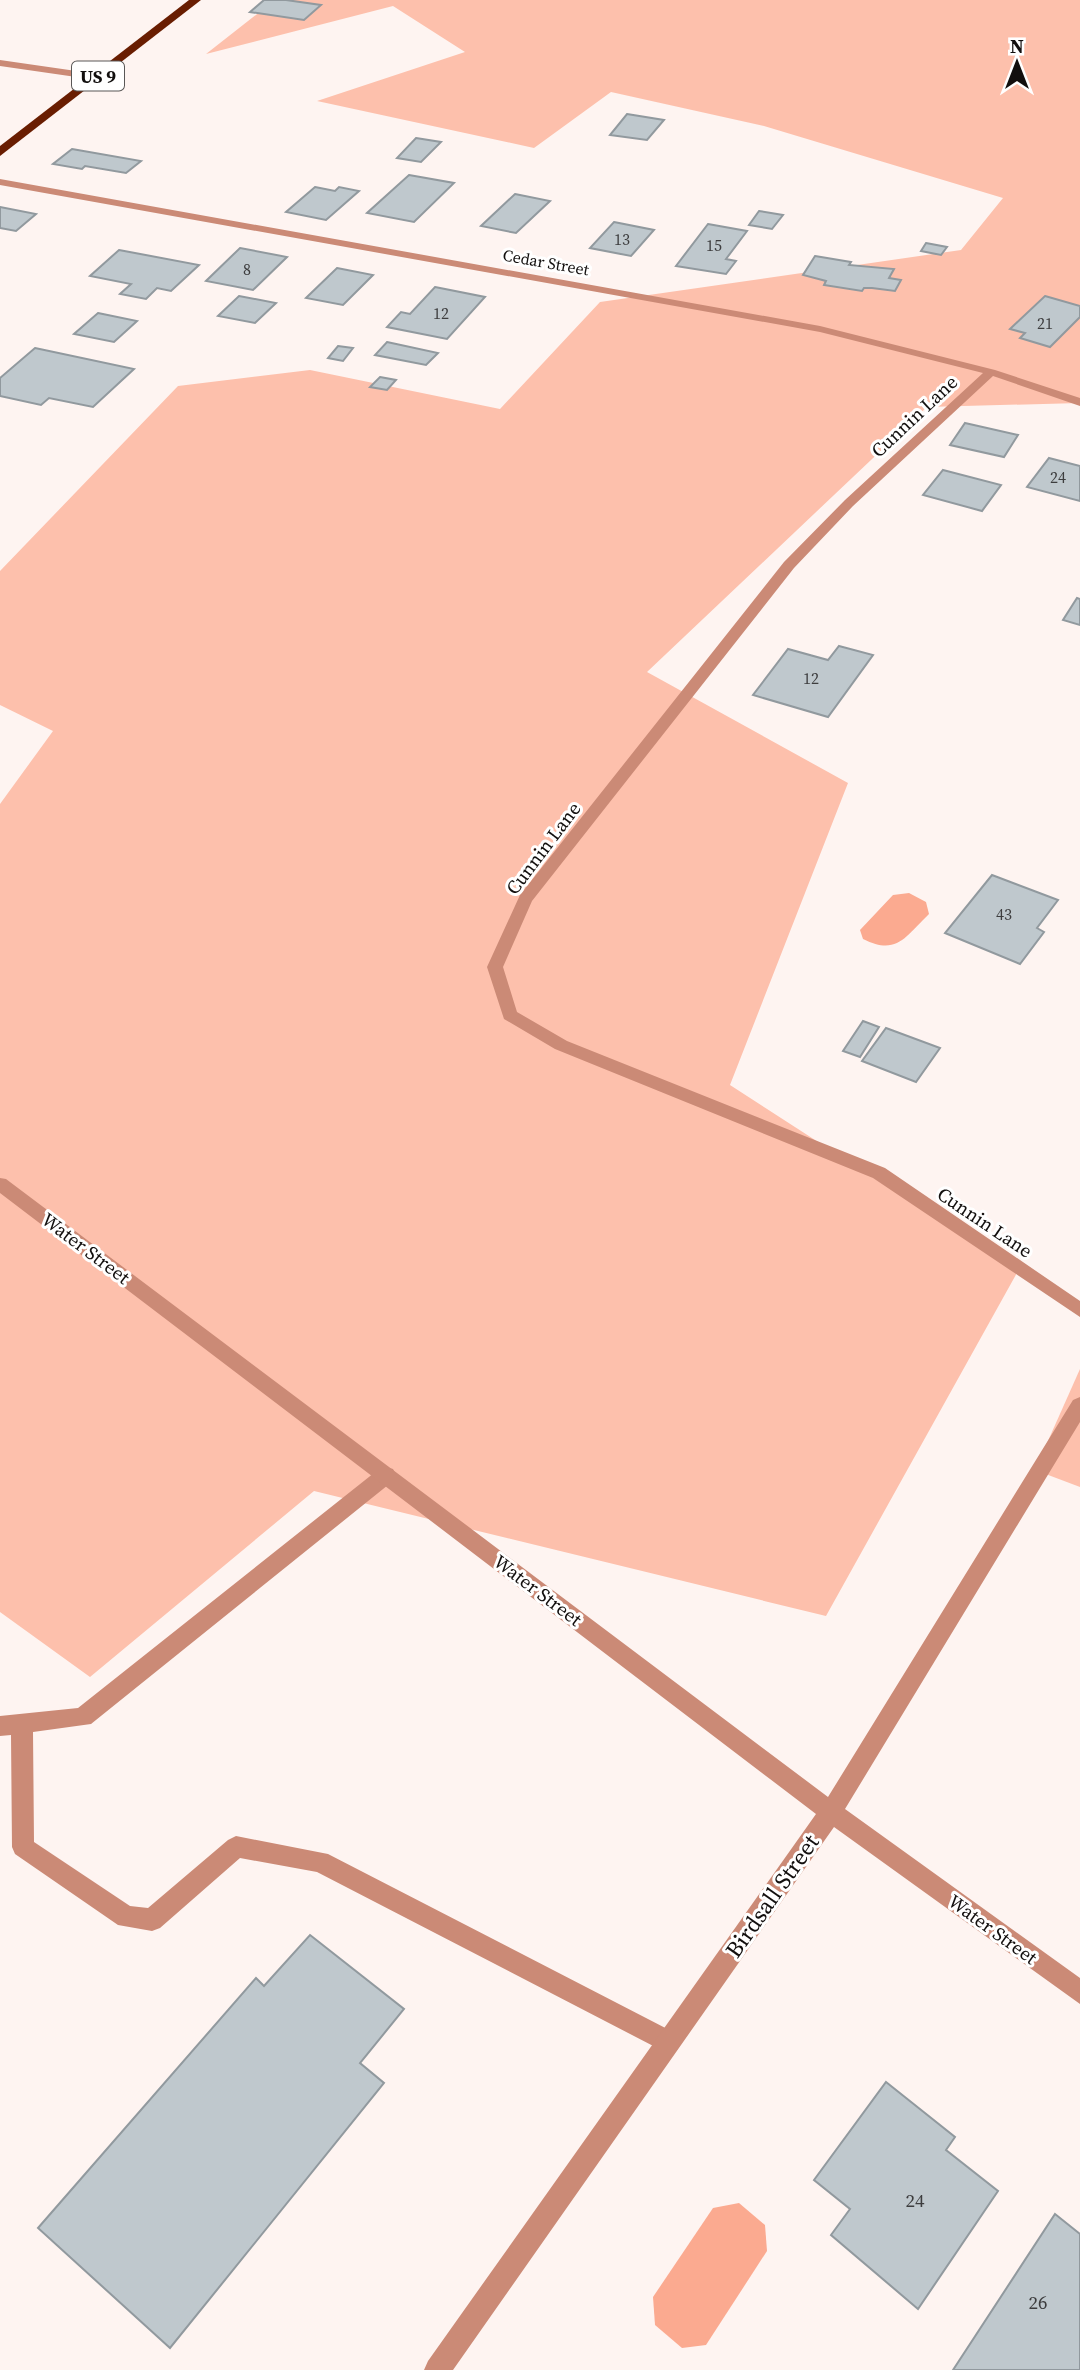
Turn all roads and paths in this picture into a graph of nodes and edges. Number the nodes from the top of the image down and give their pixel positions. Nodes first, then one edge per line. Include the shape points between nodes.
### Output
1 (195, 0) edge
2 (0, 63) edge
3 (97, 77) junction
4 (0, 152) edge
5 (0, 182) edge
6 (991, 372) junction
7 (1080, 402) edge
8 (0, 1184) edge
9 (1080, 1310) edge
10 (1080, 1405) edge
11 (386, 1475) junction
12 (11, 1725) edge
13 (831, 1812) junction
14 (1080, 1992) edge
15 (668, 2042) junction
16 (438, 2370) edge

1 - 3 highway, US 9
2 - 3 street
3 - 4 highway, US 9
5 - 6 street, Cedar Street via 820,329
6 - 7 street, Cedar Street
6 - 9 street, Cunnin Lane via 789,565 525,899 495,967 510,1015 551,1039 879,1173
8 - 11 street, Water Street
10 - 13 street, Birdsall Street
11 - 12 street via 83,1717
11 - 13 street, Water Street
12 - 15 street via 23,1847 126,1917 152,1920 236,1847 320,1862
13 - 14 street, Water Street
13 - 15 street, Birdsall Street
15 - 16 street, Birdsall Street

